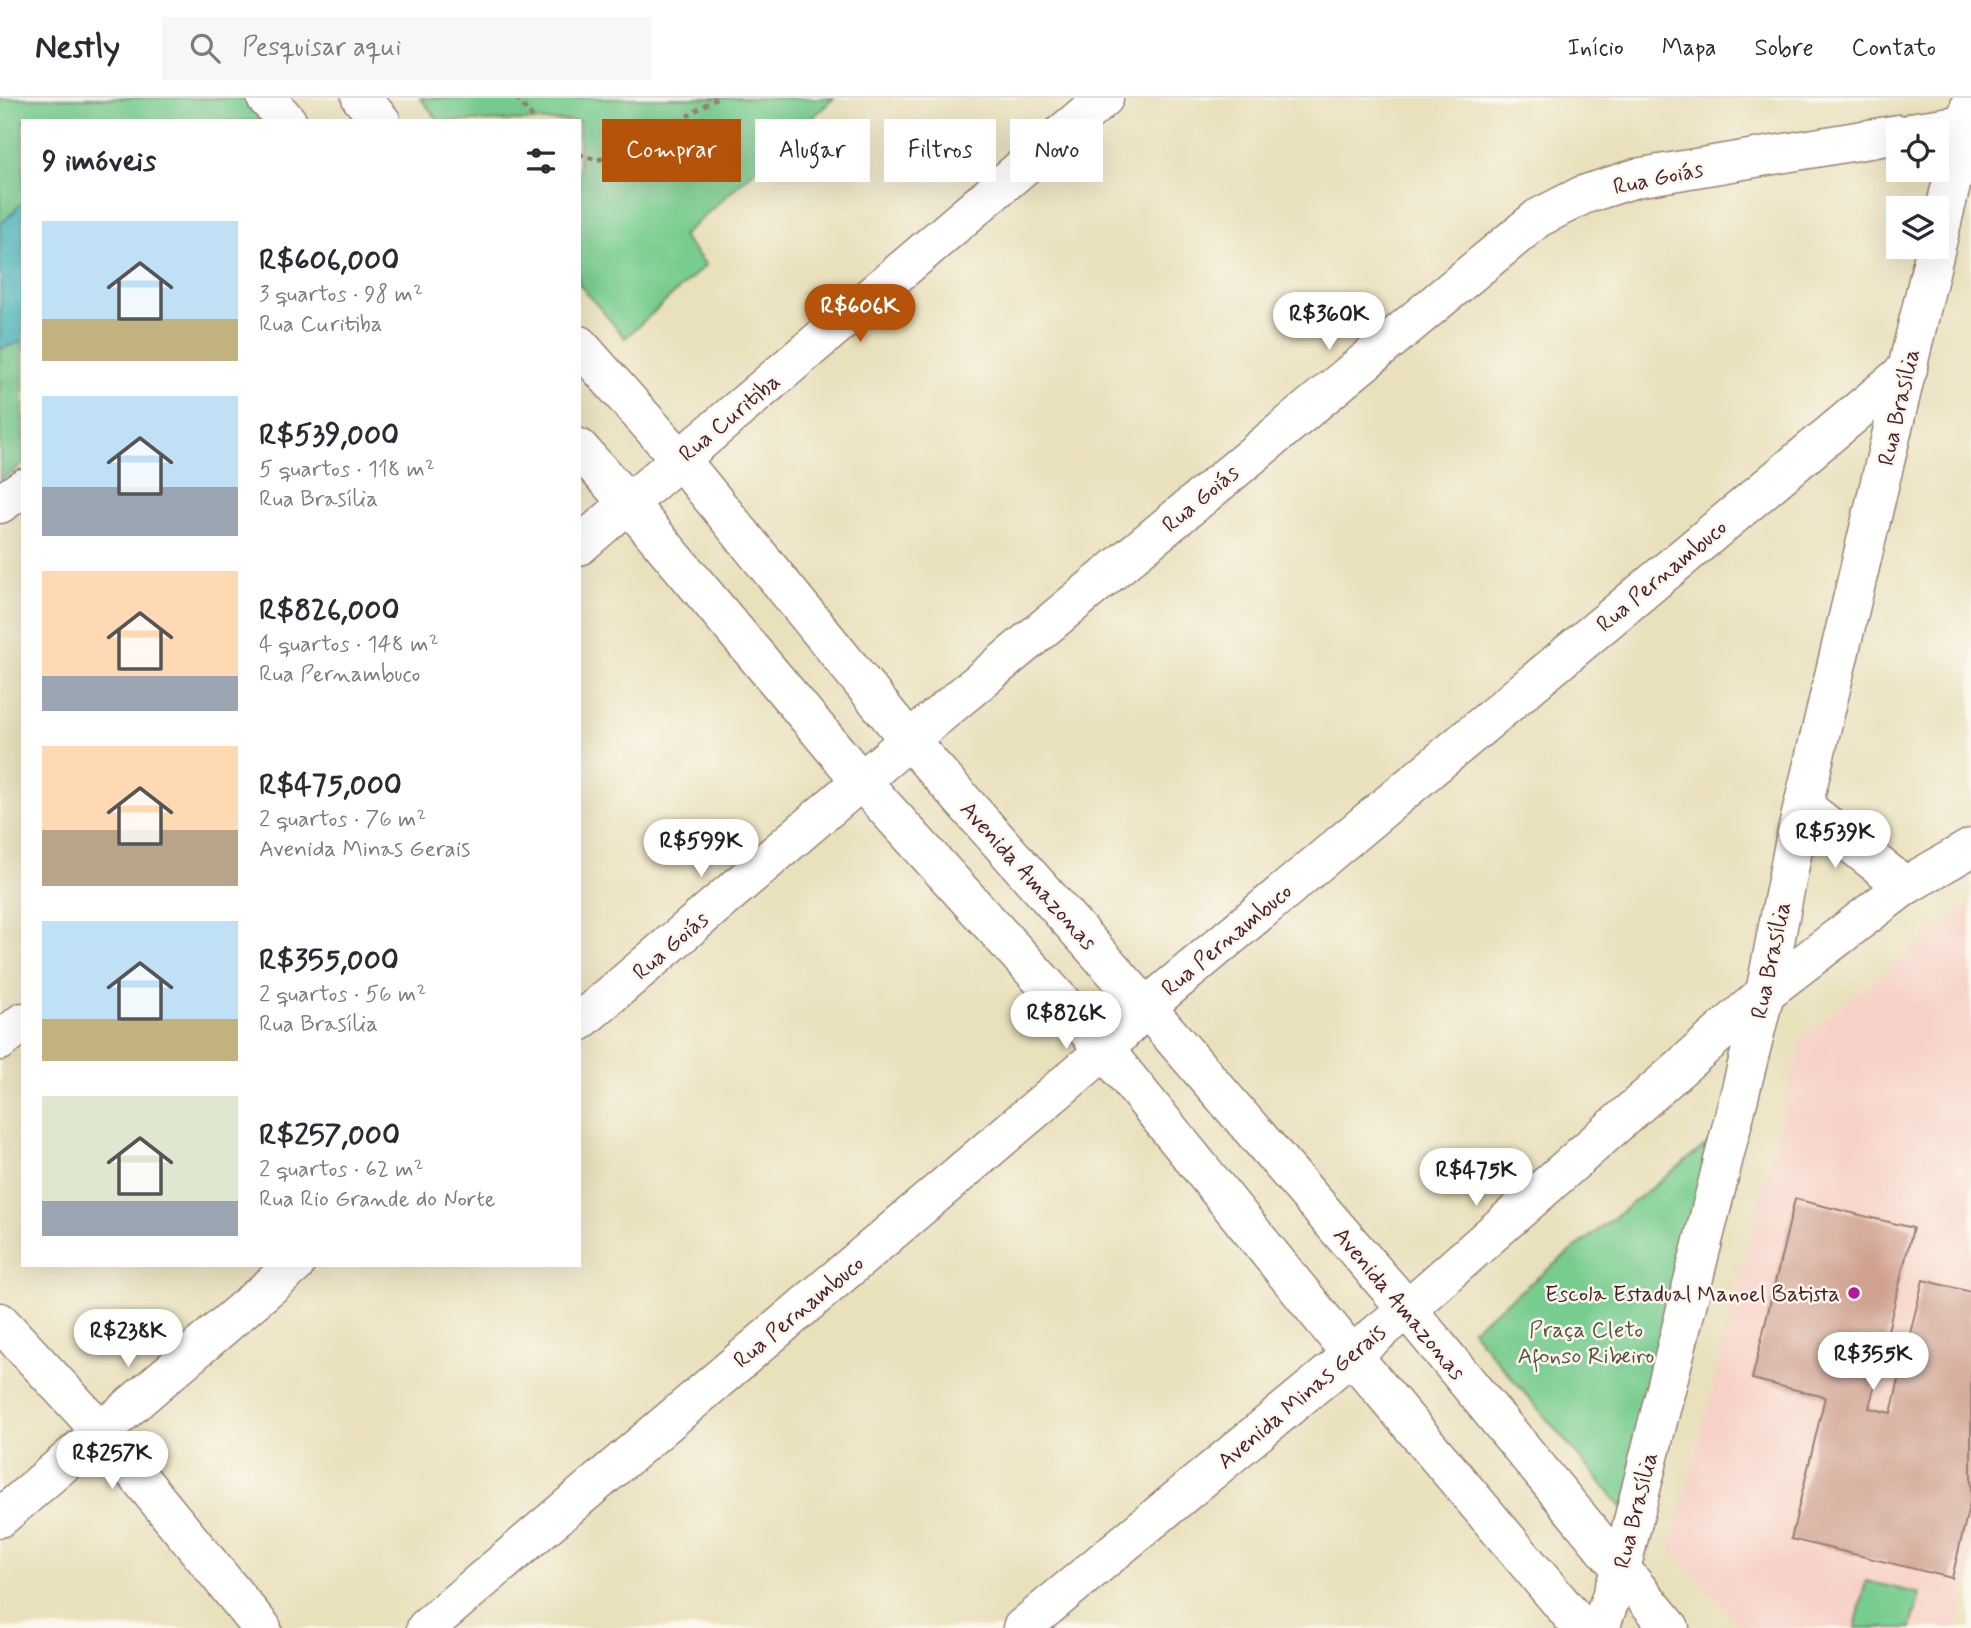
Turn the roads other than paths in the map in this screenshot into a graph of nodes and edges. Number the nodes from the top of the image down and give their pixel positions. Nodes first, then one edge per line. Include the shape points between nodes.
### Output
1 (267, 98) edge
2 (360, 98) edge
3 (1104, 98) edge
4 (1968, 113) edge
5 (285, 119) edge
6 (379, 119) edge
7 (1949, 120) edge
8 (1886, 136) edge
9 (1949, 196) edge
10 (1934, 259) edge
11 (581, 347) edge
12 (1908, 369) junction
13 (581, 450) edge
14 (680, 459) junction
15 (21, 489) edge
16 (0, 504) edge
17 (629, 504) junction
18 (581, 545) edge
19 (909, 740) junction
20 (861, 781) junction
21 (1803, 806) junction
22 (1971, 848) edge
23 (1905, 886) junction
24 (1765, 993) junction
25 (1146, 1007) junction
26 (581, 1020) edge
27 (21, 1023) edge
28 (0, 1041) edge
29 (1105, 1050) junction
30 (293, 1267) edge
31 (1407, 1309) junction
32 (0, 1322) edge
33 (1351, 1354) junction
34 (101, 1431) junction
35 (0, 1518) edge
36 (1621, 1569) junction
37 (262, 1628) edge
38 (426, 1628) edge
39 (1022, 1628) edge
40 (1583, 1628) edge
41 (1600, 1628) edge
42 (1670, 1628) edge

1 - 5 street
2 - 6 street
3 - 14 street, Rua Curitiba
4 - 7 street
4 - 9 street, Rua Brasília
8 - 19 street, Rua Goiás via 1636,178 1583,195 1538,218
10 - 12 street, Rua Brasília
11 - 14 street, Avenida Amazonas
12 - 21 street, Rua Brasília
12 - 25 street, Rua Pernambuco
13 - 17 street
14 - 17 street, Rua Curitiba
14 - 19 street, Avenida Amazonas
15 - 16 street
17 - 18 street, Rua Curitiba
17 - 20 street
19 - 20 street, Rua Goiás
19 - 25 street, Avenida Amazonas
20 - 26 street, Rua Goiás
20 - 29 street
21 - 23 street
21 - 24 street, Rua Brasília
22 - 23 street, Avenida Minas Gerais
23 - 24 street, Avenida Minas Gerais
24 - 31 street, Avenida Minas Gerais
24 - 36 street, Rua Brasília
25 - 29 street, Rua Pernambuco
25 - 31 street, Avenida Amazonas
27 - 28 street
29 - 33 street
29 - 38 street, Rua Pernambuco
30 - 34 street
31 - 33 street, Avenida Minas Gerais
31 - 36 street, Avenida Amazonas
32 - 34 street
33 - 39 street, Avenida Minas Gerais
33 - 40 street
34 - 35 street
34 - 37 street
36 - 41 street, Rua Brasília
36 - 42 street, Avenida Amazonas

